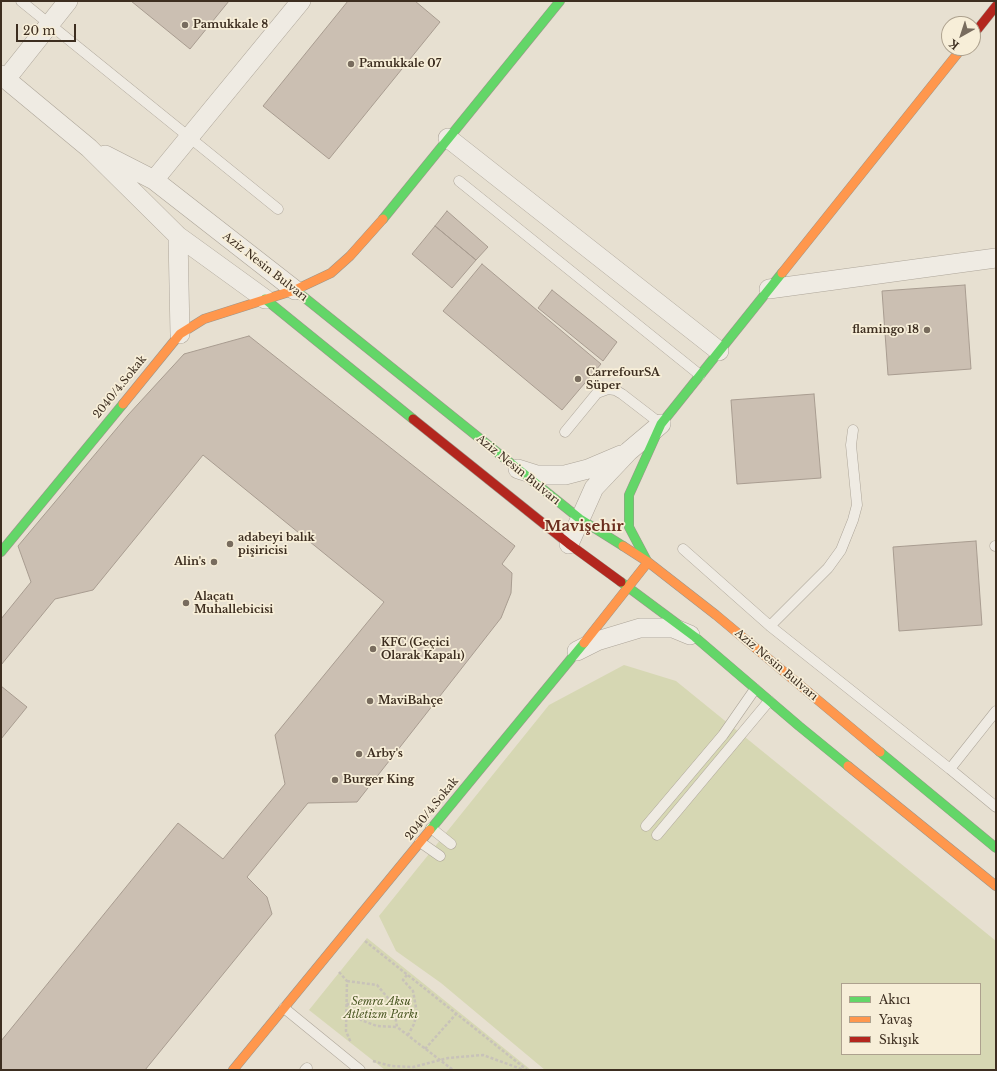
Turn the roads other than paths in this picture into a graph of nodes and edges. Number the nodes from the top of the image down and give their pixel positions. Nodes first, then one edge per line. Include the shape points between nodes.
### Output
1 (21, 1) edge
2 (68, 1) edge
3 (301, 1) edge
4 (560, 1) edge
5 (996, 6) edge
6 (49, 24) junction
7 (981, 25) edge
8 (956, 56) edge
9 (3, 77) edge
10 (190, 137) junction
11 (448, 138) junction
12 (89, 148) junction
13 (154, 180) junction
14 (459, 181) dead end
15 (278, 208) dead end
16 (178, 236) junction
17 (996, 258) edge
18 (769, 289) junction
19 (295, 290) junction
20 (265, 300) junction
21 (180, 334) junction
22 (719, 351) junction
23 (700, 376) junction
24 (661, 424) junction
25 (853, 430) dead end
26 (565, 432) dead end
27 (629, 451) junction
28 (516, 468) junction
29 (580, 519) junction
30 (569, 544) junction
31 (682, 549) dead end
32 (1, 552) edge
33 (648, 562) junction
34 (628, 587) junction
35 (770, 626) junction
36 (695, 637) junction
37 (576, 651) junction
38 (756, 689) junction
39 (769, 701) junction
40 (996, 711) edge
41 (950, 769) junction
42 (996, 807) edge
43 (646, 826) dead end
44 (431, 828) junction
45 (657, 835) dead end
46 (420, 842) junction
47 (451, 844) dead end
48 (996, 848) edge
49 (440, 856) dead end
50 (996, 886) edge
51 (284, 1008) junction
52 (233, 1070) edge
53 (360, 1070) edge

1 - 6 lane
2 - 6 street
3 - 10 street
4 - 11 street, 2040/4.Sokak
5 - 7 street
6 - 9 street
6 - 10 lane
8 - 18 street
9 - 12 street, Aziz Nesin Bulvarı
10 - 13 street
10 - 15 lane
11 - 19 street, 2040/4.Sokak via 350,256 331,273
11 - 22 street
12 - 13 street, Aziz Nesin Bulvarı
12 - 16 street, Aziz Nesin Bulvarı
13 - 19 street, Aziz Nesin Bulvarı
14 - 23 lane
16 - 20 street, Aziz Nesin Bulvarı
16 - 21 street
17 - 18 street
18 - 22 street
19 - 20 street, 2040/4.Sokak
19 - 28 street, Aziz Nesin Bulvarı
20 - 21 street, 2040/4.Sokak via 204,318
20 - 30 street
21 - 32 street, 2040/4.Sokak
22 - 23 street
23 - 24 street
24 - 26 lane via 622,394 608,389 597,393
24 - 27 street
24 - 33 street via 629,495 629,527
25 - 35 lane via 851,445 857,505 841,550 828,568
27 - 28 street via 588,469 565,475 537,475
27 - 29 street via 594,488
28 - 29 street, Aziz Nesin Bulvarı
29 - 30 street
29 - 33 street, Aziz Nesin Bulvarı
30 - 34 street
31 - 35 lane
33 - 34 street, 2040/4.Sokak
33 - 48 street, Aziz Nesin Bulvarı via 722,620
34 - 36 street
34 - 37 street, 2040/4.Sokak
35 - 41 lane
36 - 37 street via 673,628 640,628 597,641
36 - 38 street
37 - 44 street, 2040/4.Sokak
38 - 39 street
38 - 43 lane via 723,735
39 - 45 lane
39 - 50 street
40 - 41 lane
41 - 42 lane
44 - 46 street, 2040/4.Sokak
44 - 47 lane
46 - 49 lane
46 - 51 street, 2040/4.Sokak
51 - 52 street, 2040/4.Sokak
51 - 53 lane

